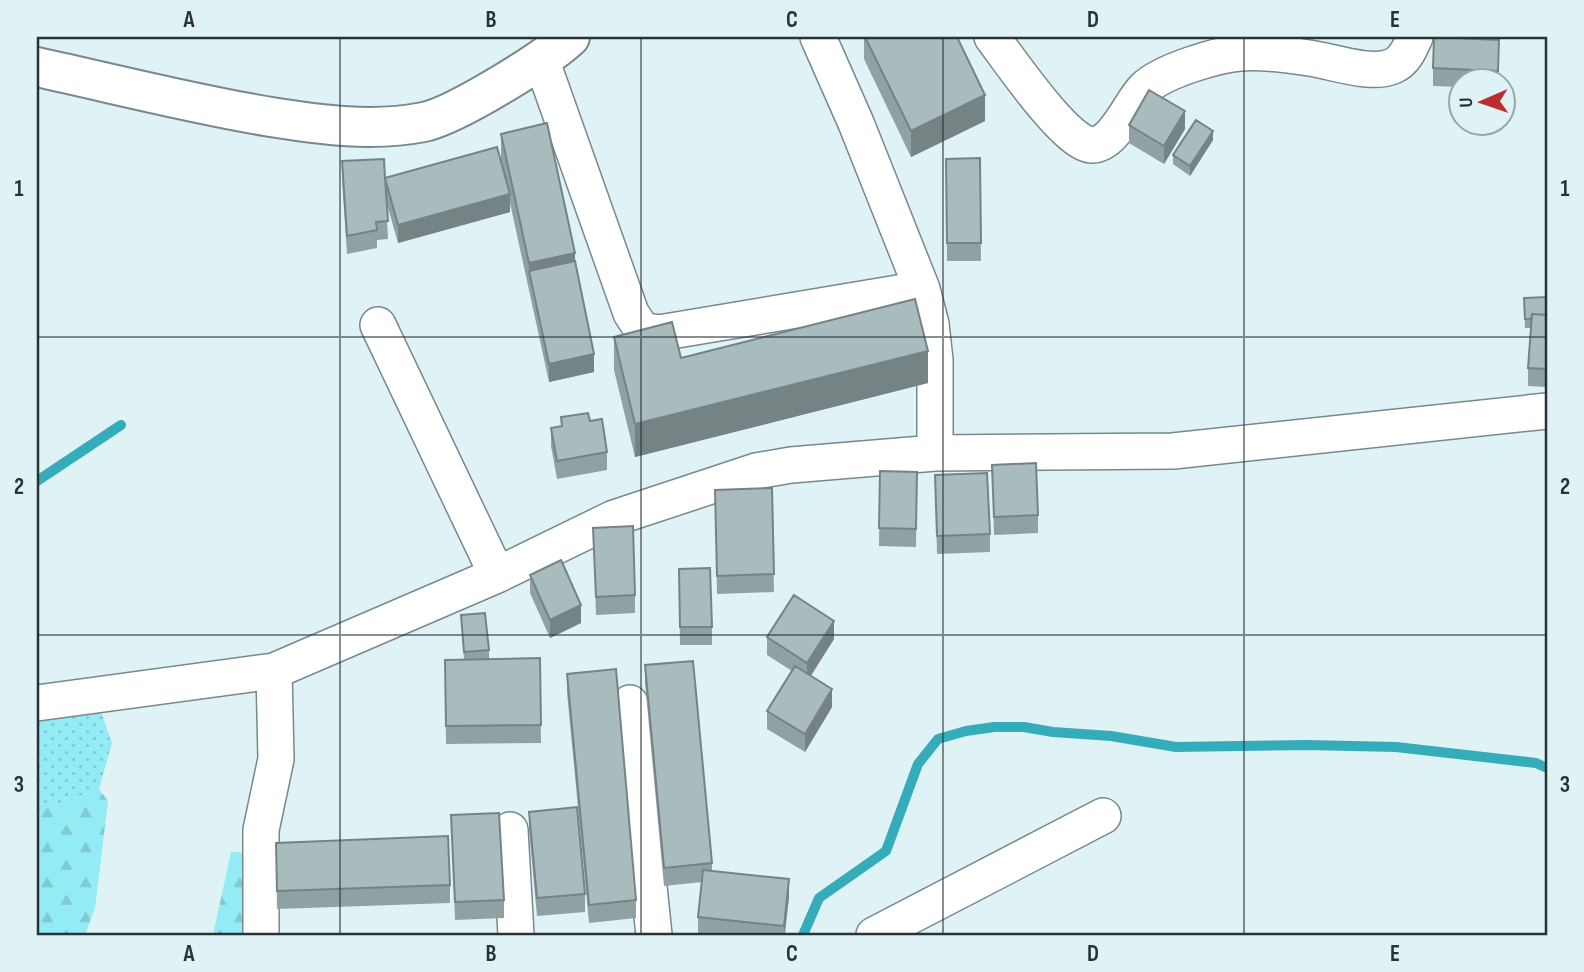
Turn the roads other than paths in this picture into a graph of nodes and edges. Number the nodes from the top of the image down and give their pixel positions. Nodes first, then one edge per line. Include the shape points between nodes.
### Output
1 (818, 37) edge
2 (992, 37) edge
3 (1415, 37) edge
4 (555, 48) edge
5 (37, 67) edge
6 (922, 289) junction
7 (378, 325) dead end
8 (1547, 411) edge
9 (935, 453) junction
10 (497, 575) junction
11 (274, 671) junction
12 (37, 703) edge
13 (630, 703) dead end
14 (1103, 816) dead end
15 (510, 830) dead end
16 (261, 935) edge
17 (516, 935) edge
18 (654, 935) edge
19 (874, 935) edge

1 - 6 street
2 - 3 street via 1059,122 1081,142 1092,145 1118,127 1146,87 1188,65 1240,53 1376,69 1393,66 1405,56
4 - 5 street via 472,100 424,122 334,127 208,107
4 - 6 street via 631,313 642,330 658,333
6 - 9 street via 935,360
7 - 10 street
8 - 9 street via 1173,451
9 - 10 street via 756,471 608,521
10 - 11 street
11 - 12 street
11 - 16 street via 276,759 261,830
13 - 18 street
14 - 19 street
15 - 17 street

